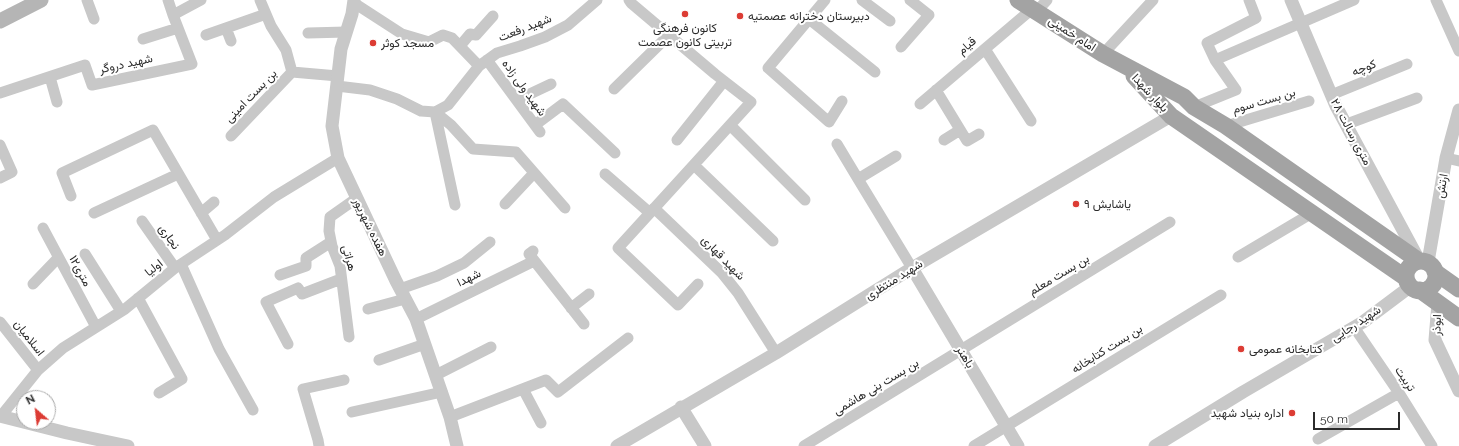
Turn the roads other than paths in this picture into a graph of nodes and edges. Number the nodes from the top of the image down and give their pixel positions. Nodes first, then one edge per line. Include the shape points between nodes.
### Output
1 (41, 0) edge
2 (87, 0) edge
3 (168, 0) edge
4 (201, 0) edge
5 (260, 0) edge
6 (597, 0) edge
7 (629, 0) edge
8 (825, 0) edge
9 (862, 0) edge
10 (910, 0) edge
11 (1153, 0) edge
12 (1249, 0) edge
13 (1292, 0) edge
14 (1354, 0) edge
15 (1436, 0) edge
16 (354, 2) edge
17 (1033, 5) edge
18 (266, 14) junction
19 (173, 15) junction
20 (493, 16) dead end
21 (94, 19) dead end
22 (809, 19) junction
23 (0, 21) edge
24 (890, 22) dead end
25 (1300, 23) junction
26 (178, 28) junction
27 (226, 28) junction
28 (346, 32) junction
29 (308, 33) dead end
30 (206, 34) dead end
31 (669, 35) junction
32 (143, 39) dead end
33 (231, 41) dead end
34 (460, 46) junction
35 (901, 47) dead end
36 (984, 49) junction
37 (1459, 51) edge
38 (1103, 54) junction
39 (1215, 60) junction
40 (483, 63) junction
41 (1407, 64) dead end
42 (1126, 67) junction
43 (292, 72) junction
44 (875, 72) dead end
45 (50, 77) junction
46 (337, 81) junction
47 (724, 81) junction
48 (551, 84) dead end
49 (614, 88) dead end
50 (936, 90) junction
51 (0, 93) edge
52 (1417, 98) dead end
53 (517, 100) junction
54 (1334, 100) junction
55 (842, 101) dead end
56 (1309, 101) dead end
57 (57, 102) dead end
58 (920, 104) dead end
59 (1194, 107) junction
60 (1459, 110) edge
61 (435, 112) junction
62 (1171, 116) junction
63 (1031, 121) dead end
64 (1347, 124) junction
65 (730, 125) junction
66 (1226, 126) junction
67 (960, 130) junction
68 (979, 134) dead end
69 (231, 136) dead end
70 (677, 140) dead end
71 (944, 140) dead end
72 (837, 144) dead end
73 (0, 145) edge
74 (615, 153) dead end
75 (896, 156) dead end
76 (338, 158) junction
77 (1453, 159) edge
78 (694, 165) junction
79 (534, 173) junction
80 (178, 174) junction
81 (605, 174) dead end
82 (0, 178) edge
83 (858, 180) junction
84 (71, 196) dead end
85 (357, 198) junction
86 (805, 200) dead end
87 (214, 202) dead end
88 (505, 204) dead end
89 (455, 205) dead end
90 (565, 208) dead end
91 (652, 211) junction
92 (94, 213) dead end
93 (1312, 213) junction
94 (201, 214) junction
95 (142, 221) dead end
96 (1170, 222) dead end
97 (43, 228) dead end
98 (217, 240) junction
99 (773, 241) dead end
100 (331, 242) junction
101 (490, 242) dead end
102 (85, 254) dead end
103 (1238, 257) dead end
104 (58, 258) junction
105 (1428, 265) junction
106 (178, 266) junction
107 (912, 268) junction
108 (280, 275) dead end
109 (341, 279) junction
110 (33, 284) dead end
111 (698, 284) dead end
112 (1412, 285) junction
113 (1459, 289) edge
114 (403, 294) junction
115 (589, 294) dead end
116 (1221, 295) dead end
117 (138, 298) junction
118 (1438, 303) junction
119 (368, 308) dead end
120 (571, 308) junction
121 (121, 311) junction
122 (1459, 318) edge
123 (416, 319) junction
124 (0, 322) edge
125 (584, 324) dead end
126 (96, 327) junction
127 (1354, 327) junction
128 (349, 337) dead end
129 (628, 338) dead end
130 (288, 344) dead end
131 (425, 344) junction
132 (491, 347) dead end
133 (961, 350) junction
134 (776, 353) junction
135 (378, 360) dead end
136 (38, 370) junction
137 (436, 375) junction
138 (344, 380) dead end
139 (523, 388) junction
140 (1459, 391) edge
141 (442, 392) junction
142 (159, 393) dead end
143 (1399, 393) junction
144 (681, 407) junction
145 (253, 410) dead end
146 (352, 412) dead end
147 (1, 416) edge
148 (450, 417) junction
149 (541, 423) dead end
150 (1006, 426) junction
151 (1318, 439) dead end
152 (128, 446) edge
153 (319, 446) edge
154 (457, 446) edge
155 (618, 446) edge
156 (705, 446) edge
157 (804, 446) edge
158 (974, 446) edge
159 (1018, 446) edge
160 (1155, 446) edge
161 (1432, 446) edge

1 - 23 main road
2 - 21 street
3 - 19 street, شهید دروگر
4 - 19 street
5 - 18 street
6 - 40 street, شهید رفعت via 568,25 545,37 497,53
7 - 31 street
8 - 22 street
9 - 24 street
10 - 35 street via 929,15
11 - 38 street
12 - 39 street via 1256,18 1208,42
13 - 25 street, ۲۸ متری رسالت
14 - 25 street
15 - 37 street
16 - 28 street, هفده شهریور
16 - 34 street, شهید ولی زاده via 402,34 429,42 443,36 452,38
17 - 36 street, قیام
17 - 38 main road, امام خمینی
18 - 27 street
18 - 43 street via 286,50
19 - 26 street, شهید دروگر
20 - 34 street via 476,36 470,34
22 - 44 street
22 - 55 street via 768,68 829,122
25 - 39 street
25 - 54 street, ۲۸ متری رسالت
26 - 32 street
26 - 45 street, شهید دروگر via 192,64 92,85 85,65
27 - 30 street
27 - 33 street
28 - 29 street
28 - 46 street, هفده شهریور
31 - 47 street
31 - 49 street
34 - 40 street, شهید ولی زاده
36 - 50 street, قیام
36 - 63 street
38 - 42 main road, امام خمینی
39 - 59 street via 1236,90
40 - 53 street, شهید ولی زاده
40 - 61 street, شهید رفعت via 448,105
41 - 54 street, کوچه
42 - 59 main road, بلوار شهدا via 1184,97
42 - 62 main road, بلوار شهدا
43 - 46 street, بن بست امینی
43 - 69 street, بن بست امینی
45 - 51 street, شهید دروگر
45 - 57 street
46 - 61 street via 397,99 421,111
46 - 76 street, هفده شهریور via 332,126
47 - 65 street via 751,102
47 - 70 street
48 - 53 street
50 - 58 street, قیام
50 - 67 street
52 - 64 street
53 - 74 street, شهید ولی زاده via 537,128 563,104
54 - 64 street, ۲۸ متری رسالت
56 - 66 street, بن بست سوم
59 - 66 main road, بلوار شهدا
60 - 77 street, ارتش
61 - 79 street via 451,125 473,150 516,152
61 - 89 street
62 - 93 main road, بلوار شهدا
62 - 107 street, شهید منتظری
64 - 105 street, ۲۸ متری رسالت
65 - 78 street
65 - 86 street
66 - 105 main road, بلوار شهدا
67 - 68 street via 967,142
67 - 71 street
72 - 83 street
73 - 82 street via 12,172
75 - 83 street
76 - 85 street, هفده شهریور
76 - 98 street, اولیا via 274,197
77 - 105 street, ارتش
78 - 91 street
78 - 99 street
79 - 88 street
79 - 90 street
80 - 84 street via 153,130 62,173
80 - 92 street
80 - 94 street
81 - 91 street, شهید قهاری
83 - 107 street
85 - 100 street, هراتی via 330,217
85 - 114 street, هفده شهریور
87 - 94 street
91 - 111 street via 618,248 678,304
91 - 134 street, شهید قهاری via 722,273 738,293
93 - 103 street
93 - 112 main road, بلوار شهدا
94 - 98 street
95 - 106 street, نجاری
96 - 133 street, بن بست معلم
97 - 104 street, ۱۲متری
98 - 106 street, اولیا
100 - 108 street via 306,258 306,266
100 - 109 street, هراتی via 340,266
101 - 114 street via 464,263
102 - 121 street
104 - 110 street
104 - 126 street, ۱۲متری
105 - 112 main road via 1411,265 1406,273
105 - 112 main road via 1435,280 1433,284 1429,288
105 - 113 main road, بلوار شهدا
106 - 117 street, اولیا
106 - 145 street, نجاری
107 - 133 street, باهنر
107 - 134 street, شهید منتظری
109 - 128 street, هراتی
109 - 130 street via 302,294 298,288 270,294 266,302
112 - 118 main road, بلوار شهدا
112 - 127 street, شهید رجایی
114 - 119 street
114 - 123 street, هفده شهریور
115 - 120 street
116 - 150 street, بن بست کتابخانه
117 - 121 street, اولیا
117 - 142 street via 182,379
118 - 122 main road, بلوار شهدا
118 - 140 street, ابوذر via 1435,340
120 - 123 street, شهدا via 534,256
120 - 125 street
121 - 126 street, اولیا
123 - 131 street, هفده شهریور
124 - 136 street, اسلامیان
126 - 136 street, اولیا via 63,348
127 - 143 street, تربیت
127 - 160 street, شهید رجایی
129 - 139 street via 558,392 546,380
131 - 135 street
131 - 137 street, هفده شهریور
132 - 137 street
133 - 150 street, باهنر
133 - 157 street, بن بست بنی هاشمی
134 - 144 street, شهید منتظری
136 - 147 street, اولیا
137 - 141 street, هفده شهریور
138 - 153 street via 303,389
139 - 148 street
139 - 149 street
141 - 146 street
141 - 148 street, هفده شهریور
143 - 151 street
143 - 161 street, تربیت
144 - 155 street, شهید منتظری
144 - 156 street
147 - 152 street
148 - 154 street, هفده شهریور
150 - 158 street, بن بست کتابخانه
150 - 159 street, باهنر

